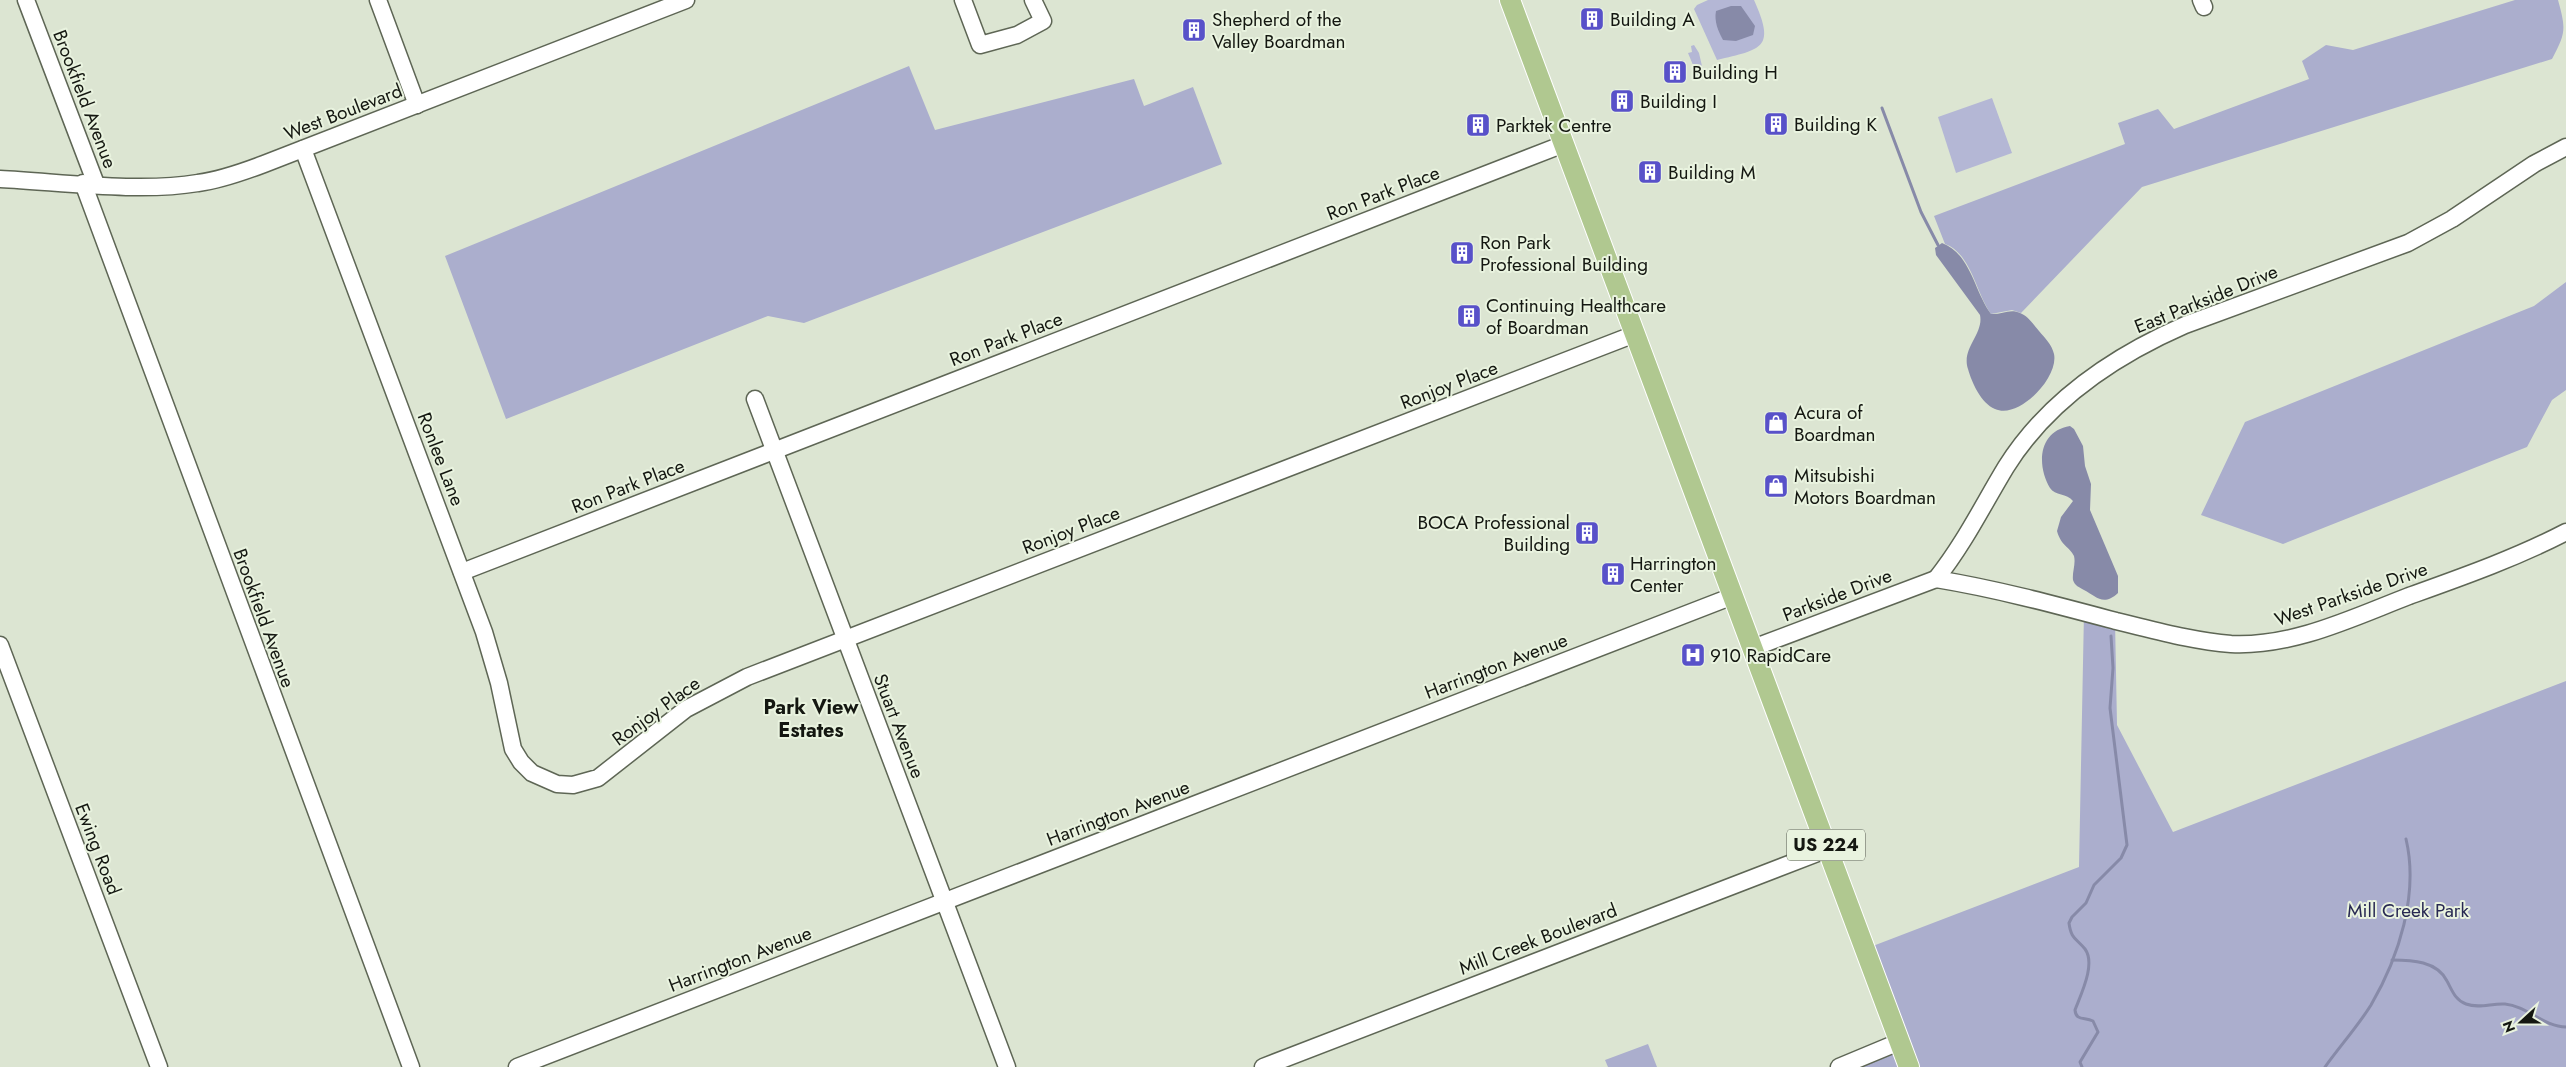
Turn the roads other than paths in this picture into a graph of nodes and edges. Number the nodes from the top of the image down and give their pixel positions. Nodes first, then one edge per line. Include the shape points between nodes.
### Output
1 (26, 0) edge
2 (378, 0) edge
3 (686, 0) edge
4 (963, 0) edge
5 (1033, 0) edge
6 (1510, 0) edge
7 (416, 105) junction
8 (1564, 144) junction
9 (2566, 148) edge
10 (303, 149) junction
11 (0, 179) edge
12 (89, 183) junction
13 (1634, 334) junction
14 (754, 399) dead end
15 (774, 451) junction
16 (2566, 532) edge
17 (462, 572) junction
18 (1936, 579) junction
19 (1733, 596) junction
20 (845, 639) junction
21 (0, 645) edge
22 (1753, 648) junction
23 (540, 778) joint
24 (1828, 849) junction
25 (944, 901) junction
26 (1900, 1042) junction
27 (158, 1067) edge
28 (411, 1067) edge
29 (517, 1067) edge
30 (1007, 1067) edge
31 (1263, 1067) edge
32 (1839, 1067) edge
33 (1909, 1067) edge

1 - 12 street, Brookfield Avenue
2 - 7 street
3 - 7 street, West Boulevard
4 - 5 street via 980,45 1017,35 1042,21
6 - 8 main road, US 224
7 - 10 street, West Boulevard
8 - 13 main road, US 224
8 - 15 street, Ron Park Place
9 - 18 street, East Parkside Drive via 2534,164 2452,219 2408,242 2185,326 2153,340 2097,373 2052,410 2019,448 1965,540
10 - 12 street, West Boulevard via 242,172 198,183 142,186
10 - 17 street, Ronlee Lane
11 - 12 street, West Boulevard
12 - 28 street, Brookfield Avenue
13 - 19 main road, US 224
13 - 20 street, Ronjoy Place
14 - 15 street, Stuart Avenue
15 - 17 street, Ron Park Place
15 - 20 street, Stuart Avenue
16 - 18 street, West Parkside Drive via 2498,563 2324,628 2290,638 2250,644 2158,631 1981,586
17 - 23 street, Ronlee Lane via 492,657 513,749 526,768
18 - 22 street, Parkside Drive
19 - 22 main road, US 224
19 - 25 street, Harrington Avenue
20 - 23 street, Ronjoy Place via 707,696 668,722 598,778 572,785
20 - 25 street, Stuart Avenue
21 - 27 street, Ewing Road
22 - 24 main road, US 224
24 - 26 main road, US 224
24 - 31 street, Mill Creek Boulevard
25 - 29 street, Harrington Avenue
25 - 30 street, Stuart Avenue
26 - 32 street
26 - 33 main road, US 224

